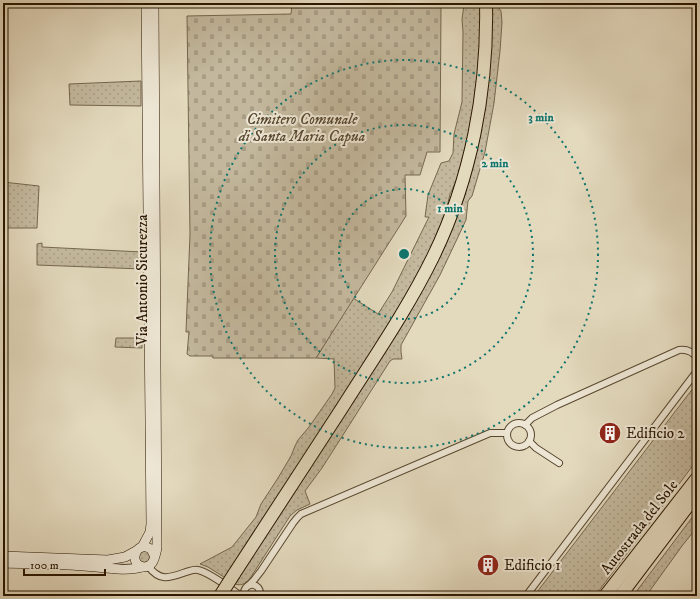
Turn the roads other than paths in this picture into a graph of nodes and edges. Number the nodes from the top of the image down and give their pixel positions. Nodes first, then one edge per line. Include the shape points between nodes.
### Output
1 (151, 3) edge
2 (486, 4) edge
3 (697, 358) edge
4 (697, 371) edge
5 (525, 425) junction
6 (507, 433) junction
7 (529, 441) junction
8 (559, 463) dead end
9 (697, 478) edge
10 (697, 494) edge
11 (139, 549) junction
12 (154, 555) junction
13 (3, 556) edge
14 (3, 563) edge
15 (145, 566) junction
16 (261, 571) junction
17 (246, 586) junction
18 (230, 589) junction
19 (260, 593) edge
20 (220, 596) edge
21 (242, 596) edge
22 (526, 596) edge
23 (605, 596) edge
24 (620, 596) edge

1 - 11 street, Via Antonio Sicurezza via 151,524 150,532
1 - 12 street, Via Antonio Sicurezza via 157,516 157,548
2 - 20 highway, bridge via 484,66 474,137 468,163 433,257 389,334
3 - 5 street via 688,351 679,350 557,405 532,418
4 - 22 street
5 - 6 street via 514,424
5 - 7 street via 530,430
6 - 7 street via 508,440 515,446 523,446
6 - 16 street via 490,433 302,514 292,524
7 - 8 street
9 - 23 highway, Autostrada del Sole
10 - 24 highway, Autostrada del Sole
11 - 12 street via 151,549
11 - 13 street via 125,558 108,560
11 - 15 street via 135,560
12 - 15 street, Via Antonio Sicurezza via 152,564
14 - 15 street via 125,569
15 - 18 street via 155,575 164,577 200,570
16 - 17 street
16 - 19 street
17 - 18 street via 241,589
17 - 19 street via 254,584
17 - 21 street
18 - 21 street

